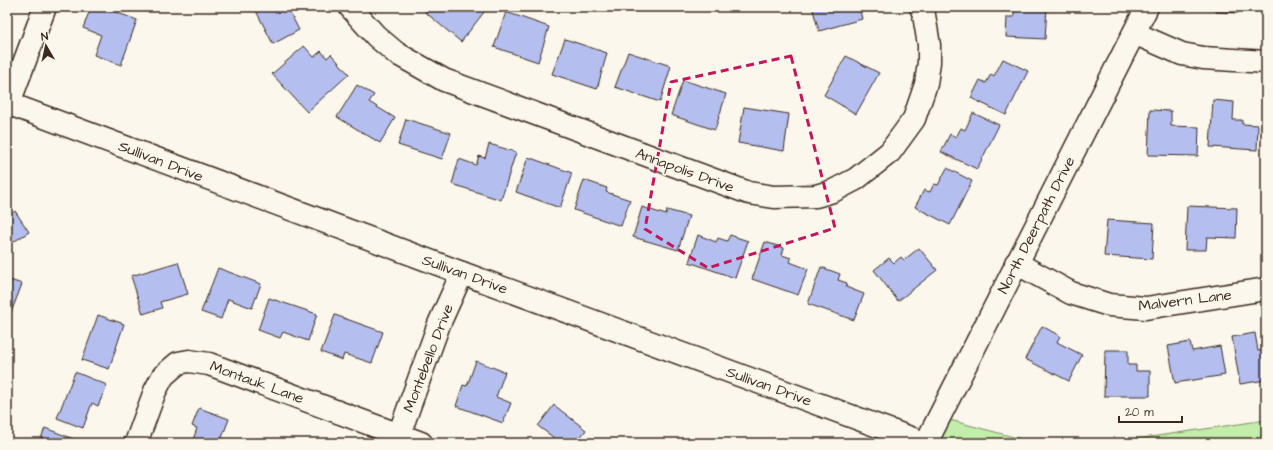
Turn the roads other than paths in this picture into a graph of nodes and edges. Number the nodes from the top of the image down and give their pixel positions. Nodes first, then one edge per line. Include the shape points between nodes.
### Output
1 (45, 7) edge
2 (350, 7) edge
3 (921, 7) edge
4 (1147, 7) edge
5 (1134, 33) junction
6 (1266, 62) edge
7 (8, 103) edge
8 (1016, 263) junction
9 (462, 273) junction
10 (1266, 289) edge
11 (397, 439) edge
12 (136, 443) edge
13 (421, 443) edge
14 (925, 443) edge

1 - 7 street
2 - 3 street, Annapolis Drive via 376,36 396,53 444,80 749,193 774,197 816,196 833,191 856,179 890,152 914,119 926,84 929,45
4 - 5 street, North Deerpath Drive
5 - 6 street via 1182,54
5 - 8 street, North Deerpath Drive
7 - 9 street, Sullivan Drive
8 - 10 street, Malvern Lane via 1071,293 1109,305 1146,308
8 - 14 street, North Deerpath Drive
9 - 11 street, Montebello Drive via 439,324
9 - 14 street, Sullivan Drive
11 - 12 street, Montauk Lane via 209,364 189,361 178,363 163,376
11 - 13 street, Montauk Lane

